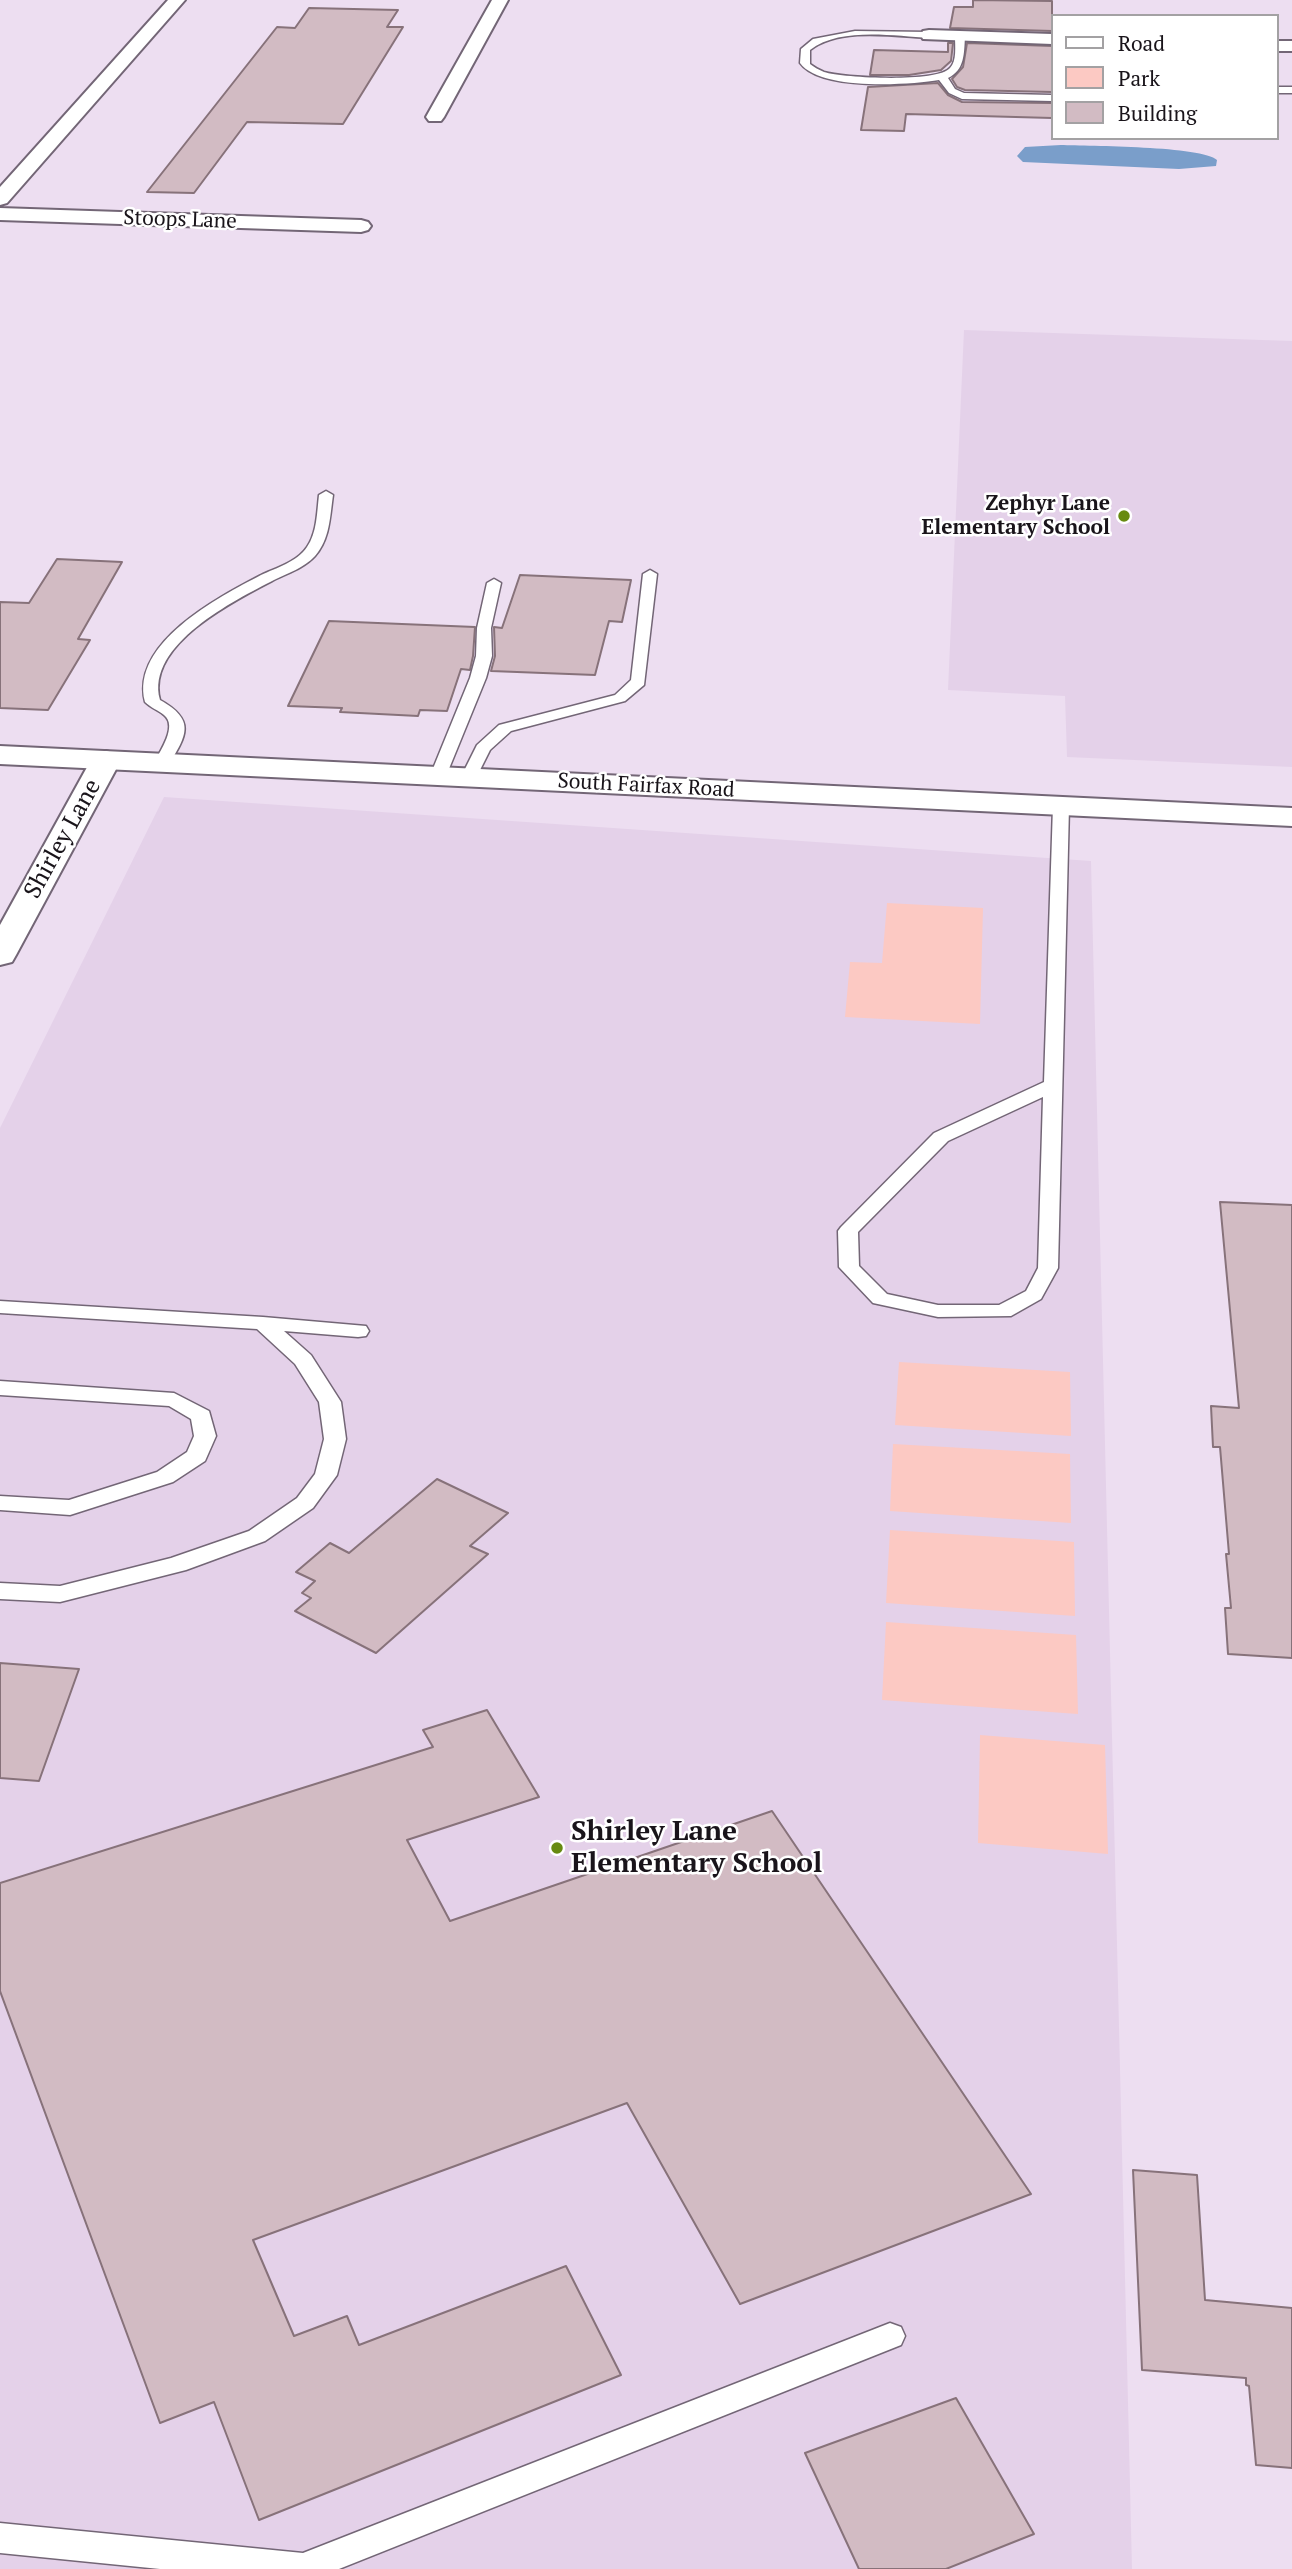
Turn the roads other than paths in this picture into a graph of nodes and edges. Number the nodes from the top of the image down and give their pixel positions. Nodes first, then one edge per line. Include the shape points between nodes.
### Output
1 (177, 0) edge
2 (500, 0) edge
3 (929, 35) joint
4 (960, 36) junction
5 (1050, 39) edge
6 (943, 78) junction
7 (1050, 98) edge
8 (435, 117) dead end
9 (0, 199) edge
10 (0, 214) edge
11 (361, 226) dead end
12 (326, 495) dead end
13 (650, 574) dead end
14 (495, 583) dead end
15 (0, 755) edge
16 (106, 760) junction
17 (162, 763) junction
18 (438, 776) junction
19 (469, 778) junction
20 (1061, 806) junction
21 (1292, 817) edge
22 (0, 954) edge
23 (1053, 1084) junction
24 (0, 1307) edge
25 (263, 1323) junction
26 (358, 1331) dead end
27 (0, 1388) edge
28 (0, 1503) edge
29 (0, 1591) edge
30 (890, 2336) dead end
31 (0, 2538) edge

1 - 9 street
2 - 8 street
3 - 4 street
3 - 6 lane via 838,34 809,45 804,61 823,75 841,78
4 - 5 street
4 - 6 lane via 958,63
6 - 7 lane via 962,96
10 - 11 street, Stoops Lane
12 - 17 lane via 318,540 310,552 221,602 176,636 153,668 153,702 177,723
13 - 19 lane via 639,682 620,698 505,728 483,748
14 - 18 lane via 478,678
15 - 16 street, South Fairfax Road
16 - 17 street, South Fairfax Road
16 - 22 street, Shirley Lane
17 - 18 street, South Fairfax Road
18 - 19 street, South Fairfax Road
19 - 20 street, South Fairfax Road
20 - 21 street, South Fairfax Road
20 - 23 lane
23 - 23 lane via 1048,1268 1034,1295 1003,1311 938,1311 880,1299 849,1267 848,1231 941,1137
24 - 25 lane
25 - 26 lane
25 - 29 lane via 303,1360 330,1402 335,1439 326,1475 305,1503 257,1536 178,1564 60,1594
27 - 28 lane via 174,1400 201,1416 205,1436 197,1456 165,1477 70,1508
30 - 31 lane via 303,2568

